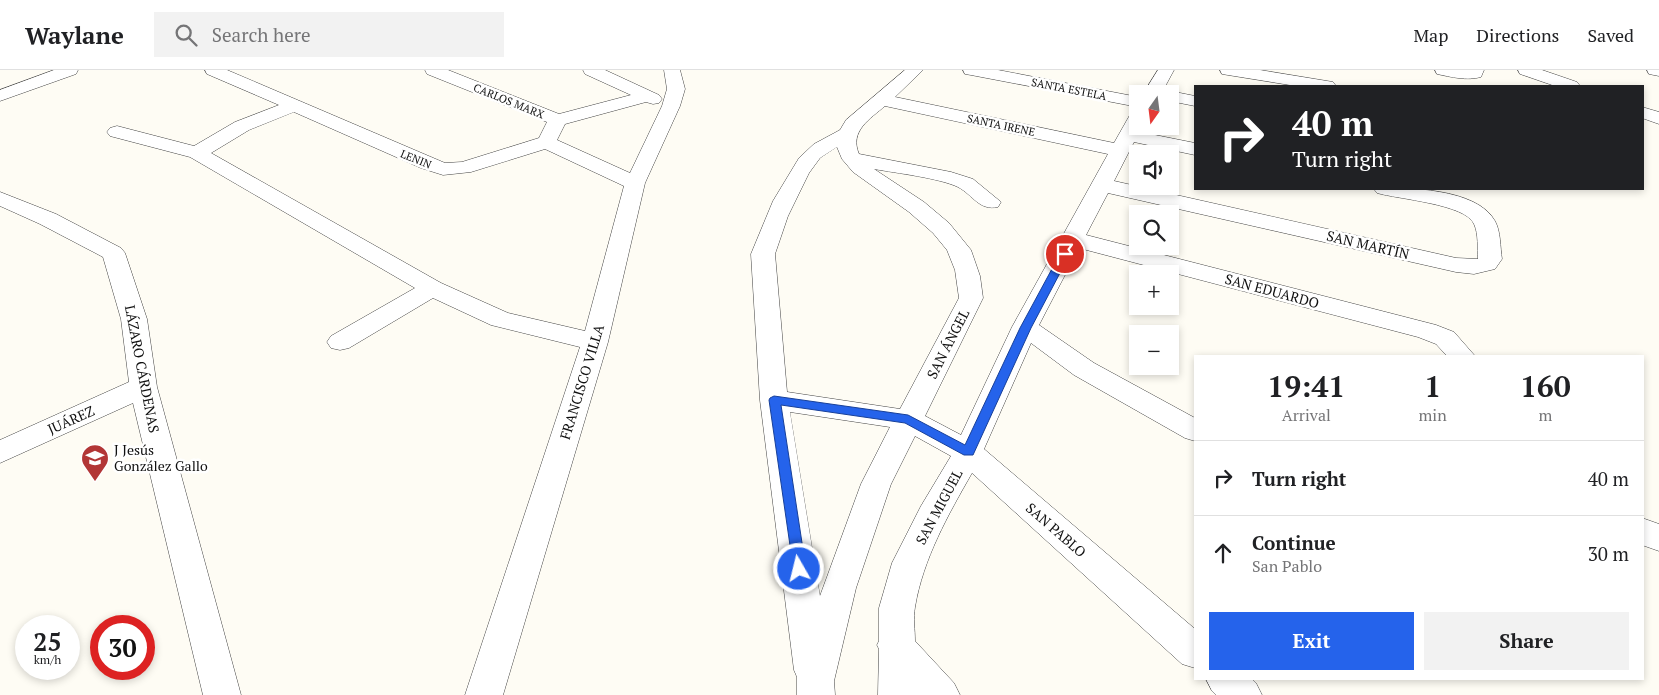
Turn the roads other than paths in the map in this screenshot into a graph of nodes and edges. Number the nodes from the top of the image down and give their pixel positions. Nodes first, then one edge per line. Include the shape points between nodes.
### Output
1 (70, 70) edge
2 (214, 70) edge
3 (433, 70) edge
4 (592, 70) edge
5 (672, 70) edge
6 (916, 70) edge
7 (971, 70) edge
8 (1166, 70) edge
9 (1228, 70) edge
10 (1443, 70) edge
11 (1476, 70) edge
12 (1526, 70) edge
13 (0, 76) edge
14 (1161, 85) edge
15 (1321, 85) edge
16 (1568, 85) edge
17 (20, 88) junction
18 (0, 96) edge
19 (646, 97) junction
20 (1179, 98) edge
21 (883, 100) junction
22 (1129, 100) edge
23 (1194, 101) edge
24 (294, 106) junction
25 (670, 106) junction
26 (1644, 113) edge
27 (1659, 118) edge
28 (558, 120) junction
29 (117, 132) dead end
30 (846, 134) junction
31 (1128, 134) edge
32 (546, 142) junction
33 (1194, 149) edge
34 (197, 153) junction
35 (852, 159) junction
36 (635, 183) junction
37 (1102, 185) junction
38 (1389, 190) edge
39 (0, 198) edge
40 (990, 202) dead end
41 (1073, 239) junction
42 (432, 288) junction
43 (1025, 328) junction
44 (340, 342) dead end
45 (596, 342) junction
46 (1461, 355) edge
47 (143, 387) junction
48 (774, 400) junction
49 (908, 420) junction
50 (1194, 430) edge
51 (0, 452) edge
52 (968, 452) junction
53 (1644, 532) edge
54 (1659, 538) edge
55 (895, 645) junction
56 (1194, 651) edge
57 (1226, 680) edge
58 (816, 688) edge
59 (222, 695) edge
60 (484, 695) edge
61 (897, 695) edge
62 (941, 695) edge
63 (1243, 695) edge

1 - 17 street
2 - 24 street, LENIN
3 - 28 street, CARLOS MARX
4 - 19 street
5 - 25 street, FRANCISCO VILLA via 676,89
6 - 21 street
7 - 22 street, SANTA ESTELA
8 - 14 street
9 - 15 street
10 - 11 street via 1472,74
12 - 16 street
13 - 17 street
17 - 18 street
19 - 25 street
19 - 28 street
20 - 23 street
21 - 30 street via 853,124
21 - 31 street, SANTA IRENE
24 - 32 street, LENIN via 443,169 464,168
24 - 34 street via 242,126
25 - 36 street, FRANCISCO VILLA
26 - 27 street
28 - 32 street
29 - 34 street
30 - 35 street
30 - 48 street, SAN ÁNGEL via 814,153 803,166 767,238 763,254
31 - 33 street
31 - 37 street, SAN MIGUEL
32 - 36 street
34 - 42 street
35 - 40 street via 951,178 966,183
35 - 49 street, SAN ÁNGEL via 942,229 963,256 967,269 971,298
36 - 45 street, FRANCISCO VILLA
37 - 38 street, SAN MARTÍN via 1456,265 1474,267 1487,264 1490,259 1486,222 1478,213 1456,204
37 - 41 street, SAN MIGUEL
39 - 47 street, LÁZARO CÁRDENAS via 113,253 134,318
41 - 43 street, SAN MIGUEL
41 - 46 street, SAN EDUARDO via 1427,331 1446,338
42 - 44 street
42 - 45 street via 500,319
43 - 50 street via 1084,369
43 - 52 street, SAN MIGUEL
45 - 60 street, FRANCISCO VILLA
47 - 51 street, JUÁREZ
47 - 59 street, LÁZARO CÁRDENAS
48 - 49 street, SAN PABLO
48 - 58 street, SAN ÁNGEL
49 - 52 street, SAN PABLO
49 - 58 street, SAN ÁNGEL via 873,492 839,588
52 - 55 street, SAN MIGUEL via 909,563 897,608
52 - 56 street, SAN PABLO
53 - 54 street
55 - 61 street, SAN MIGUEL
55 - 62 street
57 - 63 street

